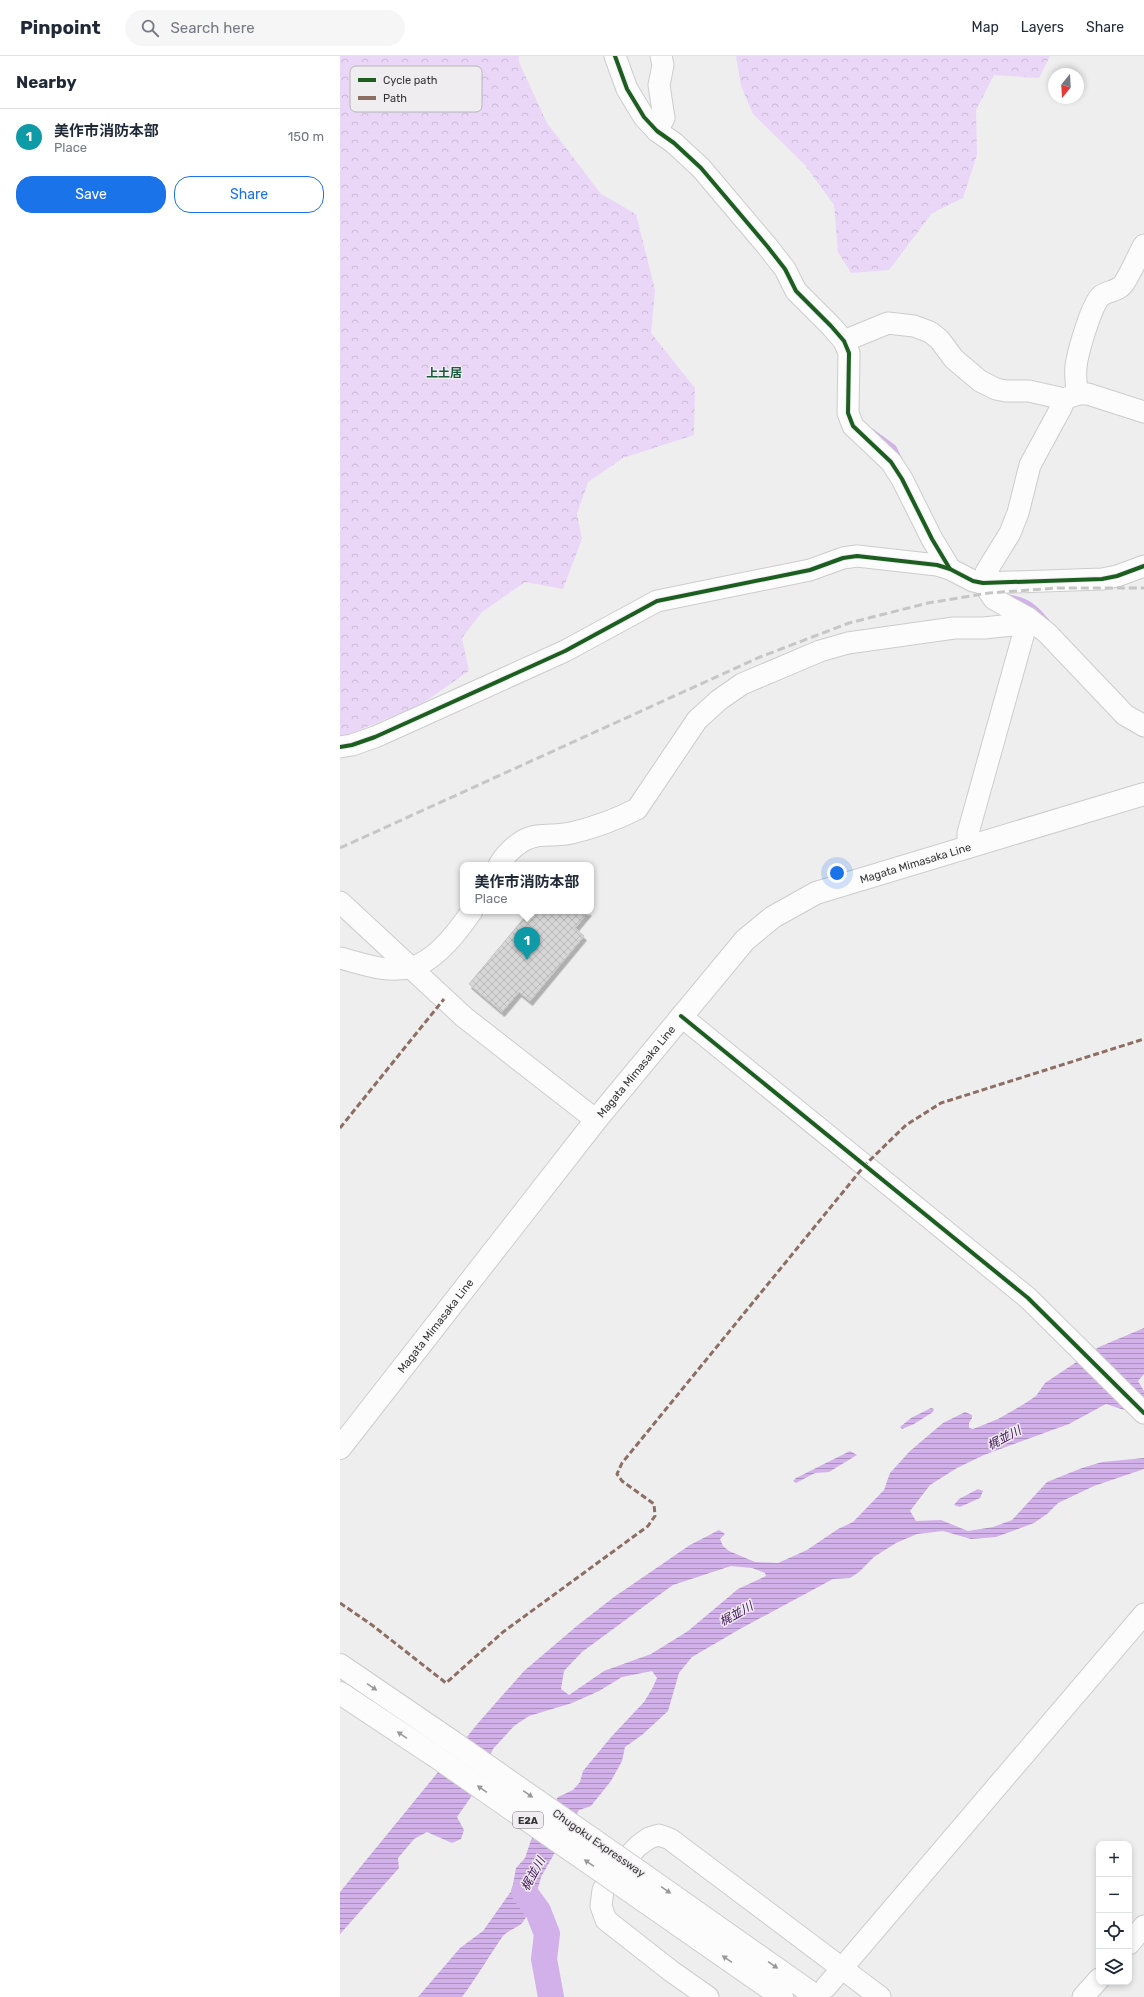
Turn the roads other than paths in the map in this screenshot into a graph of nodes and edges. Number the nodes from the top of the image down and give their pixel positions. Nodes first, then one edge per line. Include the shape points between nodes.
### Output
1 (614, 56) edge
2 (661, 56) edge
3 (657, 131) junction
4 (1144, 245) edge
5 (844, 341) junction
6 (1071, 397) junction
7 (1144, 412) edge
8 (1144, 566) edge
9 (950, 569) junction
10 (983, 583) junction
11 (1028, 618) junction
12 (1144, 726) edge
13 (340, 747) edge
14 (1144, 794) edge
15 (968, 846) junction
16 (501, 862) edge
17 (340, 902) edge
18 (470, 914) edge
19 (340, 958) edge
20 (412, 967) junction
21 (681, 1016) junction
22 (596, 1120) junction
23 (1144, 1413) edge
24 (340, 1448) edge
25 (1144, 1614) edge
26 (340, 1665) edge
27 (340, 1693) edge
28 (1144, 1926) edge
29 (1132, 1940) edge
30 (841, 1968) junction
31 (1096, 1982) edge
32 (822, 1992) edge
33 (708, 1997) edge
34 (782, 1997) edge
35 (880, 1997) edge
36 (1083, 1997) edge

1 - 3 street via 627,88 644,117
2 - 3 street via 663,65 659,85 664,118
3 - 5 street via 674,142 701,168 785,269 796,291
4 - 6 street via 1124,283 1116,291 1101,296 1095,304 1082,340 1076,366 1076,382
5 - 6 street via 888,323 914,326 930,332 939,339 954,359 980,381 996,389
5 - 9 street via 849,353 848,413 853,426 891,462
6 - 7 street via 1088,394
6 - 10 street via 1062,406 1030,465 1018,513 1010,533 986,572
8 - 10 street via 1102,579
9 - 10 street via 973,581
9 - 13 street via 937,565 857,556 802,572 657,601 565,651 415,720 375,737
10 - 11 street via 994,599
11 - 12 street via 1047,633 1125,715
11 - 15 street via 968,833
11 - 16 street via 1012,625 954,628 848,643 820,651 742,684 697,720 637,809 571,833 536,836 512,849
14 - 15 main road, Magata Mimasaka Line
15 - 21 main road, Magata Mimasaka Line via 816,893 773,917 745,940
17 - 20 street
18 - 20 street via 447,943 426,960
19 - 20 street via 388,969
20 - 22 street via 464,1017
21 - 22 main road, Magata Mimasaka Line
21 - 23 street via 1022,1293
22 - 24 main road, Magata Mimasaka Line
25 - 30 street
26 -> 32 main road, Chugoku Expressway / E2A, bridge via 634,1868
34 -> 27 main road, Chugoku Expressway / E2A, bridge
28 - 29 street
30 - 32 street
30 - 33 street via 670,1839 659,1835 649,1838 614,1872 603,1890 601,1906 606,1920
30 - 35 street
31 - 36 street

